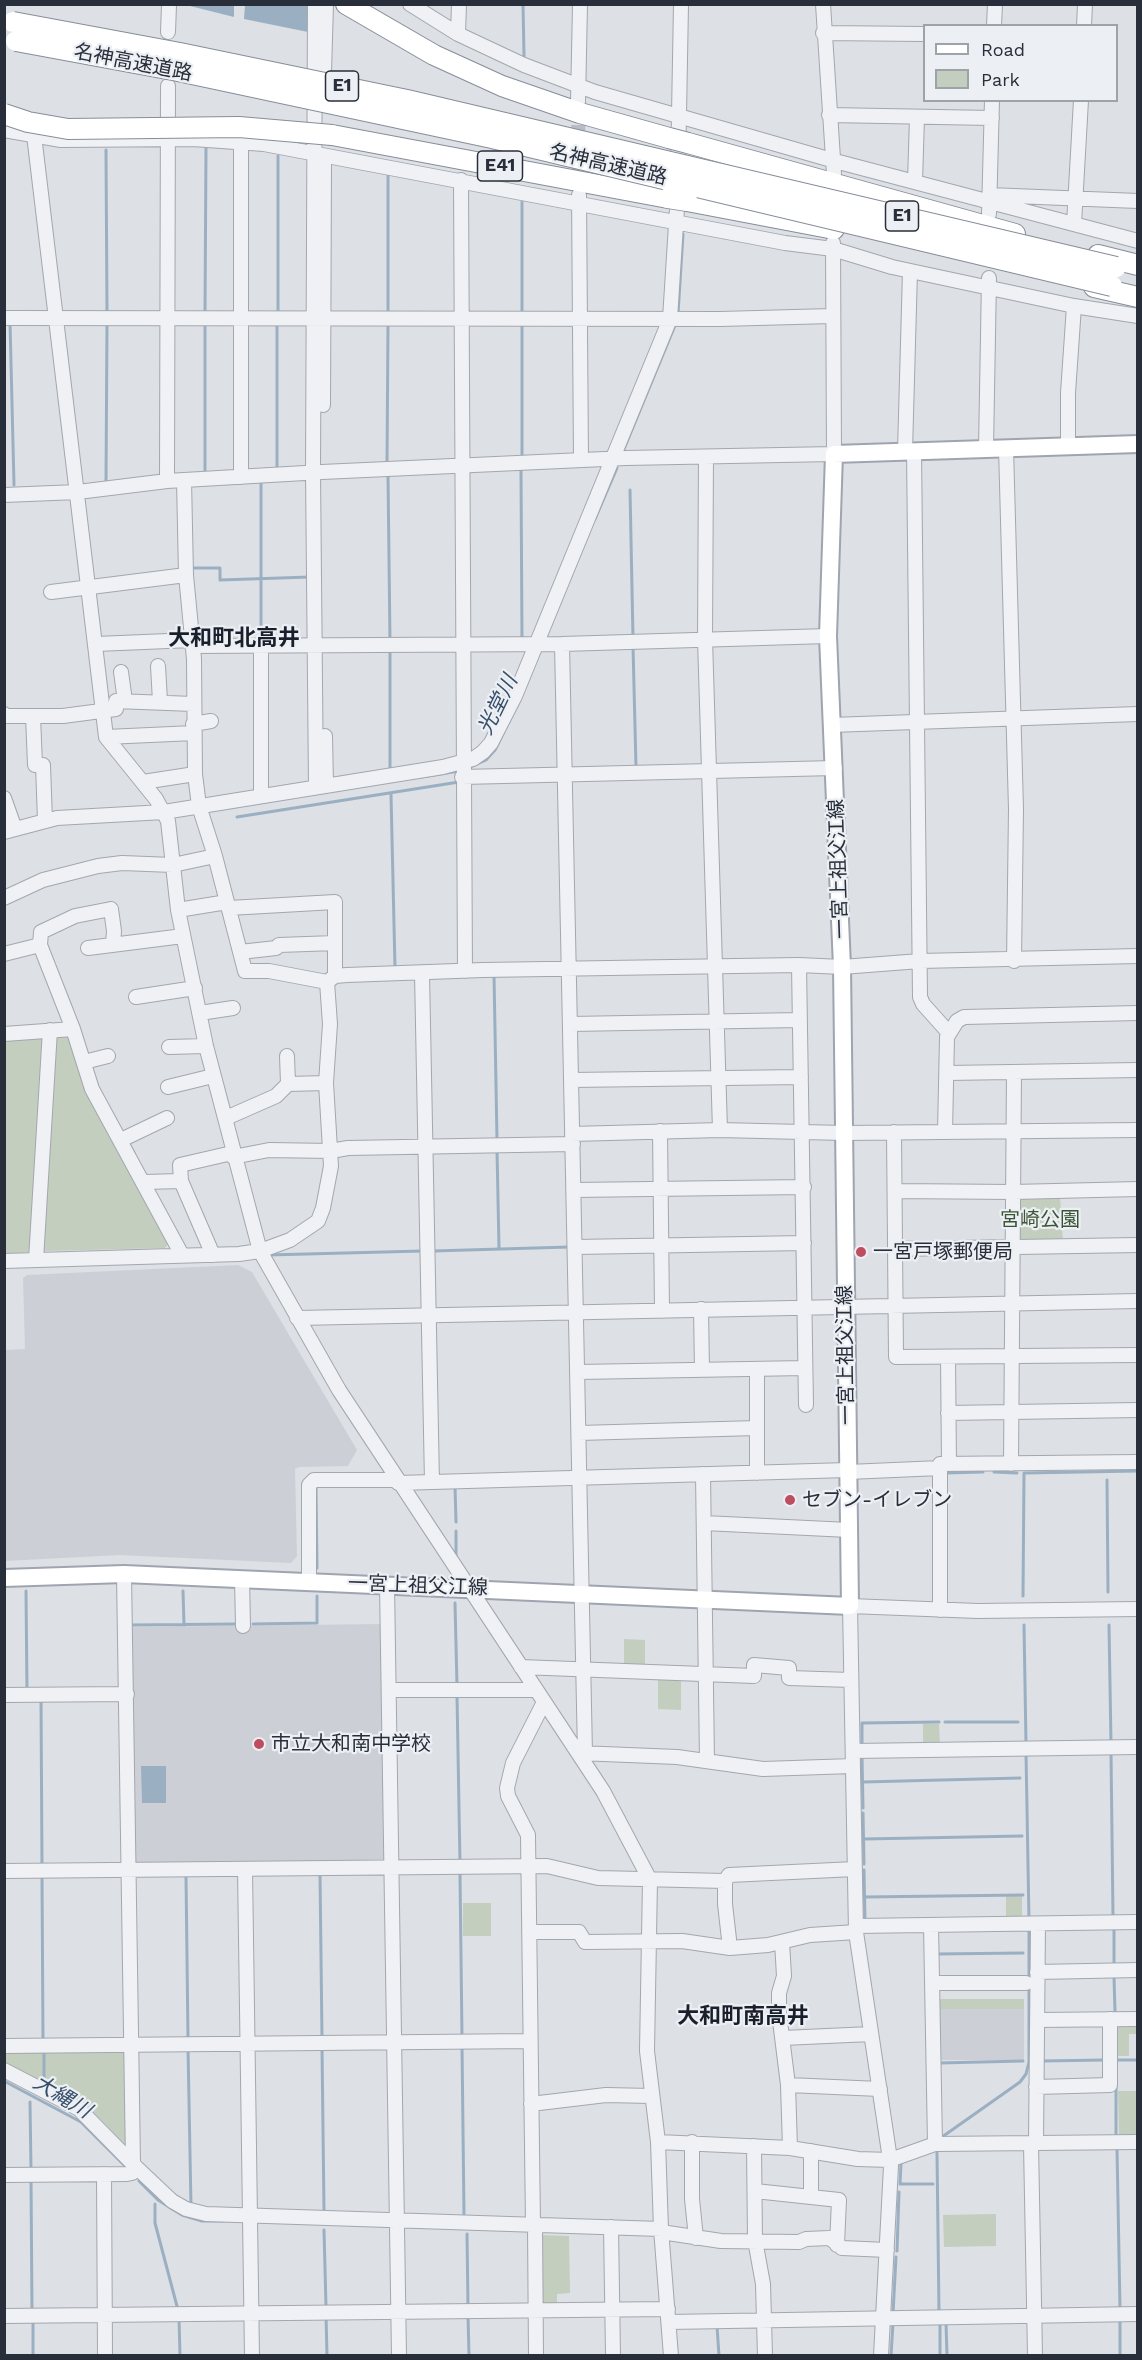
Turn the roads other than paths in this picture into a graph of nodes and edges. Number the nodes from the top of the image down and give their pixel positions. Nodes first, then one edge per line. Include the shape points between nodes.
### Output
1 (315, 4) edge
2 (326, 4) edge
3 (410, 4) edge
4 (459, 4) edge
5 (580, 4) edge
6 (681, 4) edge
7 (823, 4) edge
8 (995, 4) edge
9 (1085, 4) edge
10 (169, 5) edge
11 (353, 9) edge
12 (4, 21) edge
13 (994, 24) edge
14 (1084, 24) edge
15 (168, 32) dead end
16 (823, 33) junction
17 (458, 34) junction
18 (923, 34) edge
19 (4, 39) edge
20 (168, 86) dead end
21 (578, 86) junction
22 (578, 102) tunnel mouth
23 (992, 102) edge
24 (1081, 102) edge
25 (4, 114) edge
26 (679, 115) junction
27 (829, 115) junction
28 (917, 117) junction
29 (992, 118) junction
30 (4, 130) edge
31 (34, 135) junction
32 (167, 139) junction
33 (241, 141) junction
34 (319, 155) junction
35 (835, 167) junction
36 (461, 180) junction
37 (915, 182) junction
38 (579, 198) junction
39 (1076, 199) junction
40 (1137, 201) edge
41 (989, 204) junction
42 (677, 222) junction
43 (1074, 224) junction
44 (1137, 241) edge
45 (833, 245) junction
46 (1137, 265) edge
47 (910, 271) junction
48 (1137, 272) edge
49 (989, 282) junction
50 (1137, 292) edge
51 (1137, 297) edge
52 (1074, 306) junction
53 (832, 316) junction
54 (1137, 316) edge
55 (4, 318) edge
56 (55, 318) junction
57 (167, 318) junction
58 (241, 318) junction
59 (319, 318) junction
60 (461, 318) junction
61 (579, 318) junction
62 (670, 319) junction
63 (1137, 444) edge
64 (1068, 446) junction
65 (1006, 448) junction
66 (986, 449) junction
67 (910, 452) junction
68 (834, 454) junction
69 (706, 457) junction
70 (615, 459) junction
71 (581, 460) junction
72 (460, 465) junction
73 (317, 472) junction
74 (241, 477) junction
75 (184, 480) junction
76 (167, 481) junction
77 (78, 492) junction
78 (4, 495) edge
79 (186, 575) junction
80 (89, 586) junction
81 (51, 592) dead end
82 (828, 636) junction
83 (705, 639) junction
84 (192, 643) junction
85 (96, 644) junction
86 (539, 644) junction
87 (562, 644) junction
88 (261, 645) junction
89 (319, 645) junction
90 (464, 645) junction
91 (158, 666) dead end
92 (101, 686) junction
93 (125, 700) junction
94 (160, 701) junction
95 (193, 704) junction
96 (104, 710) junction
97 (4, 714) edge
98 (1137, 714) edge
99 (33, 716) junction
100 (1014, 719) junction
101 (211, 721) dead end
102 (917, 722) junction
103 (831, 725) junction
104 (194, 728) junction
105 (106, 737) junction
106 (834, 768) junction
107 (462, 770) junction
108 (710, 770) junction
109 (195, 774) junction
110 (564, 774) junction
111 (143, 782) junction
112 (321, 786) junction
113 (261, 795) junction
114 (4, 798) edge
115 (199, 806) junction
116 (164, 812) junction
117 (45, 821) junction
118 (10, 830) edge
119 (215, 856) junction
120 (173, 865) junction
121 (4, 898) edge
122 (228, 905) junction
123 (178, 910) junction
124 (183, 936) junction
125 (335, 943) junction
126 (112, 944) junction
127 (40, 945) junction
128 (88, 948) dead end
129 (240, 952) junction
130 (4, 954) edge
131 (1137, 956) edge
132 (920, 961) junction
133 (1014, 961) junction
134 (799, 965) junction
135 (842, 967) junction
136 (715, 968) junction
137 (569, 969) junction
138 (465, 971) junction
139 (422, 973) junction
140 (331, 979) junction
141 (195, 988) junction
142 (136, 997) dead end
143 (233, 1008) dead end
144 (1137, 1013) edge
145 (200, 1014) junction
146 (800, 1020) junction
147 (717, 1022) junction
148 (570, 1024) junction
149 (73, 1029) junction
150 (50, 1030) junction
151 (949, 1033) junction
152 (4, 1034) edge
153 (206, 1046) junction
154 (169, 1047) dead end
155 (108, 1056) dead end
156 (286, 1056) dead end
157 (84, 1062) junction
158 (1137, 1070) edge
159 (1014, 1072) junction
160 (948, 1073) junction
161 (213, 1076) junction
162 (801, 1077) junction
163 (718, 1079) junction
164 (571, 1080) junction
165 (326, 1083) junction
166 (288, 1084) junction
167 (168, 1087) dead end
168 (167, 1118) dead end
169 (226, 1118) junction
170 (720, 1130) junction
171 (1137, 1130) edge
172 (660, 1131) junction
173 (802, 1132) junction
174 (894, 1132) junction
175 (945, 1132) junction
176 (1013, 1132) junction
177 (844, 1133) junction
178 (573, 1139) junction
179 (121, 1140) junction
180 (426, 1147) junction
181 (331, 1151) junction
182 (233, 1155) junction
183 (181, 1181) junction
184 (144, 1182) junction
185 (804, 1187) junction
186 (660, 1189) junction
187 (1137, 1189) edge
188 (574, 1190) junction
189 (895, 1191) junction
190 (1013, 1192) junction
191 (804, 1243) junction
192 (660, 1245) junction
193 (1137, 1245) edge
194 (575, 1247) junction
195 (895, 1249) junction
196 (1012, 1249) junction
197 (260, 1251) junction
198 (182, 1255) junction
199 (213, 1255) junction
200 (36, 1260) junction
201 (4, 1261) edge
202 (1137, 1301) edge
203 (1012, 1302) junction
204 (896, 1305) junction
205 (804, 1307) junction
206 (846, 1307) junction
207 (701, 1310) junction
208 (662, 1311) junction
209 (576, 1313) junction
210 (428, 1316) junction
211 (297, 1318) junction
212 (1137, 1355) edge
213 (948, 1357) junction
214 (1012, 1357) junction
215 (806, 1368) junction
216 (756, 1369) junction
217 (702, 1370) junction
218 (578, 1372) junction
219 (806, 1405) dead end
220 (1137, 1410) edge
221 (1012, 1412) junction
222 (948, 1413) junction
223 (757, 1428) junction
224 (579, 1433) junction
225 (1137, 1462) edge
226 (1011, 1464) junction
227 (945, 1466) junction
228 (848, 1471) junction
229 (757, 1473) junction
230 (703, 1474) junction
231 (580, 1478) junction
232 (397, 1481) junction
233 (432, 1482) junction
234 (704, 1523) junction
235 (849, 1530) junction
236 (124, 1574) junction
237 (4, 1578) edge
238 (242, 1579) junction
239 (309, 1582) junction
240 (387, 1585) junction
241 (470, 1588) junction
242 (581, 1593) junction
243 (705, 1600) junction
244 (850, 1606) junction
245 (1137, 1609) edge
246 (940, 1610) junction
247 (243, 1626) dead end
248 (521, 1667) junction
249 (584, 1669) junction
250 (706, 1674) junction
251 (851, 1680) junction
252 (389, 1690) junction
253 (536, 1690) junction
254 (127, 1694) junction
255 (4, 1695) edge
256 (544, 1702) junction
257 (1137, 1747) edge
258 (853, 1751) junction
259 (582, 1753) junction
260 (707, 1761) junction
261 (853, 1766) junction
262 (528, 1866) junction
263 (393, 1867) junction
264 (245, 1869) junction
265 (855, 1869) junction
266 (129, 1870) junction
267 (4, 1871) edge
268 (650, 1880) junction
269 (725, 1881) junction
270 (1137, 1922) edge
271 (1032, 1924) junction
272 (931, 1925) junction
273 (856, 1929) junction
274 (529, 1932) junction
275 (649, 1941) junction
276 (782, 1942) junction
277 (730, 1948) junction
278 (1137, 1970) edge
279 (1038, 1972) junction
280 (932, 1983) junction
281 (1026, 1983) dead end
282 (1110, 2019) junction
283 (1137, 2019) edge
284 (1037, 2020) junction
285 (871, 2034) junction
286 (783, 2038) junction
287 (530, 2041) junction
288 (396, 2042) junction
289 (248, 2043) junction
290 (131, 2044) junction
291 (4, 2046) edge
292 (4, 2070) edge
293 (788, 2085) junction
294 (1036, 2087) junction
295 (880, 2089) junction
296 (651, 2096) junction
297 (531, 2104) junction
298 (658, 2142) junction
299 (692, 2142) junction
300 (1137, 2142) edge
301 (935, 2144) junction
302 (1033, 2144) junction
303 (754, 2146) junction
304 (790, 2148) junction
305 (811, 2151) junction
306 (890, 2160) junction
307 (134, 2165) junction
308 (104, 2174) junction
309 (4, 2175) edge
310 (755, 2191) junction
311 (811, 2195) junction
312 (249, 2216) junction
313 (397, 2220) junction
314 (534, 2225) junction
315 (611, 2227) junction
316 (661, 2230) junction
317 (696, 2238) junction
318 (755, 2240) junction
319 (837, 2245) junction
320 (887, 2250) junction
321 (613, 2309) junction
322 (535, 2310) junction
323 (399, 2312) junction
324 (251, 2313) junction
325 (1137, 2314) edge
326 (105, 2315) junction
327 (668, 2315) junction
328 (4, 2316) edge
329 (1034, 2317) junction
330 (884, 2319) junction
331 (763, 2321) junction
332 (105, 2355) edge
333 (252, 2355) edge
334 (399, 2355) edge
335 (536, 2355) edge
336 (613, 2355) edge
337 (670, 2355) edge
338 (765, 2355) edge
339 (880, 2355) edge
340 (1035, 2355) edge

1 - 34 street
2 - 34 street
3 - 17 street
4 - 17 street
5 - 21 street
6 - 26 street
7 - 16 street
8 - 13 street
9 - 14 street
10 - 15 street
11 - 46 highway via 434,55 502,86 580,113 952,218
12 - 48 highway, 名神高速道路 / E1, bridge via 407,100
16 - 18 street
16 - 27 street
17 - 21 street
19 - 50 highway, 名神高速道路 / E1, bridge via 178,71 492,138
20 - 32 street
21 - 22 street
21 - 26 street
23 - 29 street
24 - 39 street
25 - 51 highway, E41, bridge via 68,129 239,127 332,135 900,242
26 - 35 street
26 - 42 street
27 - 28 street
27 - 35 street
28 - 29 street
28 - 37 street
29 - 41 street
30 - 31 street
31 - 32 street via 89,141
31 - 56 street
32 - 33 street
32 - 57 street
33 - 34 street
33 - 58 street
34 - 36 street
34 - 59 street
35 - 37 street
36 - 38 street
36 - 60 street
37 - 41 street
38 - 42 street
38 - 61 street
39 - 40 street
39 - 41 street
39 - 43 street
41 - 43 street
42 - 45 street via 785,243
42 - 62 street
43 - 44 street
45 - 47 street
45 - 53 street
47 - 49 street
47 - 67 street
49 - 52 street
49 - 66 street
52 - 54 street
52 - 64 street
53 - 62 street
53 - 68 street
55 - 56 street
56 - 57 street
56 - 77 street
57 - 58 street
57 - 76 street
58 - 59 street
58 - 74 street
59 - 60 street
59 - 73 street
60 - 61 street
60 - 72 street
61 - 62 street
61 - 71 street
62 - 70 street
63 - 64 main road
64 - 65 main road
65 - 66 main road
65 - 100 street
66 - 67 main road
67 - 68 main road
67 - 102 street
68 - 69 street
68 - 82 main road, 一宮上祖父江線
69 - 70 street
69 - 83 street
70 - 71 street
70 - 86 street
71 - 72 street
72 - 73 street
72 - 90 street
73 - 74 street
73 - 89 street
74 - 75 street
75 - 76 street
75 - 79 street
76 - 77 street
77 - 78 street
77 - 80 street
79 - 80 street
79 - 84 street
80 - 81 street
80 - 85 street
82 - 83 street
82 - 103 main road, 一宮上祖父江線
83 - 87 street
83 - 108 street
84 - 85 street
84 - 88 street
84 - 95 street
85 - 92 street
86 - 87 street
86 - 90 street
86 - 107 street via 491,743
87 - 110 street
88 - 89 street
88 - 113 street
89 - 90 street
89 - 112 street
90 - 107 street
91 - 94 street
92 - 93 street via 121,677
92 - 96 street
93 - 94 street
93 - 96 street via 116,700 116,709
94 - 95 street
95 - 104 street
96 - 99 street
96 - 105 street
97 - 99 street
98 - 100 street
99 - 117 street via 35,765 43,765
100 - 102 street
100 - 133 street
101 - 104 street
102 - 103 street
102 - 132 street
103 - 106 main road, 一宮上祖父江線
104 - 105 street
104 - 109 street
105 - 111 street
106 - 108 street
106 - 135 main road, 一宮上祖父江線
107 - 110 street
107 - 112 street
107 - 138 street
108 - 110 street
108 - 136 street
109 - 111 street
109 - 115 street
110 - 137 street
111 - 116 street
112 - 113 street
113 - 115 street
114 - 118 street
115 - 116 street
115 - 119 street
116 - 117 street
116 - 120 street
117 - 118 street
119 - 120 street
119 - 122 street
120 - 121 street via 98,866 43,880
120 - 123 street
122 - 123 street
122 - 125 street via 335,902
122 - 129 street
123 - 124 street
124 - 126 street
124 - 141 street
125 - 129 street via 279,945
125 - 140 street
126 - 127 street via 111,909 75,916 41,932
126 - 128 street
127 - 130 street
127 - 149 street
129 - 140 street via 245,971
131 - 133 street
132 - 133 street
132 - 135 street
132 - 151 street via 920,997
134 - 135 street
134 - 136 street
134 - 146 street
135 - 177 main road, 一宮上祖父江線
136 - 137 street
136 - 147 street
137 - 138 street
137 - 148 street
138 - 139 street
139 - 140 street
139 - 180 street
140 - 165 street
141 - 142 street
141 - 145 street
143 - 145 street
144 - 151 street via 964,1017
145 - 153 street
146 - 147 street
146 - 162 street
147 - 148 street
147 - 163 street
148 - 164 street
149 - 150 street
149 - 157 street
150 - 152 street
150 - 200 street
151 - 160 street
153 - 154 street
153 - 161 street
155 - 157 street
156 - 166 street
157 - 179 street via 92,1089
158 - 159 street
159 - 160 street
159 - 176 street
160 - 175 street
161 - 167 street
161 - 169 street
162 - 163 street
162 - 173 street
163 - 164 street
163 - 170 street
164 - 178 street
165 - 166 street
165 - 181 street
166 - 169 street via 276,1096
168 - 179 street
169 - 182 street
170 - 172 street
170 - 173 street
171 - 176 street
172 - 178 street
172 - 186 street
173 - 177 street
173 - 185 street
174 - 175 street
174 - 177 street
174 - 189 street
175 - 176 street
176 - 190 street
177 - 206 main road, 一宮上祖父江線
178 - 180 street
178 - 188 street
179 - 184 street
180 - 181 street
180 - 210 street
181 - 182 street via 269,1150
181 - 197 street via 328,1189 318,1221 296,1237
182 - 183 street via 180,1165
182 - 197 street
183 - 184 street
183 - 199 street
184 - 198 street
185 - 186 street
185 - 191 street
186 - 188 street
186 - 192 street
187 - 190 street
188 - 194 street
189 - 190 street
189 - 195 street
190 - 196 street
191 - 192 street
191 - 205 street
192 - 194 street
192 - 208 street
193 - 196 street
194 - 209 street
195 - 196 street
195 - 204 street
196 - 203 street
197 - 199 street
197 - 211 street
198 - 199 street
198 - 200 street
200 - 201 street
202 - 203 street
203 - 204 street
203 - 214 street
204 - 206 street
204 - 213 street via 896,1357
205 - 206 street
205 - 207 street
205 - 215 street
206 - 228 main road, 一宮上祖父江線
207 - 208 street
207 - 217 street
208 - 209 street
209 - 210 street
209 - 218 street
210 - 211 street
210 - 233 street
211 - 232 street
212 - 214 street
213 - 214 street
213 - 222 street
214 - 221 street
215 - 216 street
215 - 219 street
216 - 217 street
216 - 223 street
217 - 218 street
218 - 224 street
220 - 221 street
221 - 222 street
221 - 226 street
222 - 227 street
223 - 224 street
223 - 229 street
224 - 231 street
225 - 226 street
226 - 227 street
227 - 228 street
227 - 246 street
228 - 229 street
228 - 235 main road, 一宮上祖父江線
229 - 230 street
230 - 231 street
230 - 234 street
231 - 233 street
231 - 242 street
232 - 233 street
232 - 239 street via 314,1480 309,1485
232 - 241 street
234 - 235 street
234 - 243 street
235 - 244 main road, 一宮上祖父江線
236 - 237 main road, 一宮上祖父江線
236 - 238 main road, 一宮上祖父江線
236 - 254 street
238 - 239 main road, 一宮上祖父江線
238 - 247 street
239 - 240 main road, 一宮上祖父江線
240 - 241 main road, 一宮上祖父江線
240 - 252 street
241 - 242 main road, 一宮上祖父江線
241 - 248 street
242 - 243 main road, 一宮上祖父江線
242 - 249 street
243 - 244 main road, 一宮上祖父江線
243 - 250 street
244 - 246 street
244 - 251 street
245 - 246 street
248 - 249 street
248 - 253 street
249 - 250 street
249 - 259 street
250 - 251 street via 754,1676 754,1665 789,1668 789,1678
250 - 260 street
251 - 258 street
252 - 253 street
252 - 263 street
253 - 256 street
254 - 255 street
254 - 266 street
256 - 259 street
256 - 262 street via 513,1763 507,1788 528,1835
257 - 258 street
258 - 261 street
259 - 260 street
259 - 268 street
260 - 261 street via 763,1769
261 - 265 street
262 - 263 street
262 - 268 street via 547,1866 598,1878
262 - 274 street
263 - 264 street
263 - 288 street
264 - 266 street
264 - 289 street
265 - 269 street via 729,1875
265 - 273 street
266 - 267 street
266 - 290 street
268 - 269 street
268 - 275 street
269 - 277 street
270 - 271 street
271 - 272 street
271 - 279 street
272 - 273 street
272 - 280 street
273 - 276 street
273 - 285 street
274 - 275 street via 579,1932 585,1942
274 - 287 street
275 - 277 street
275 - 296 street via 647,2051
276 - 277 street
276 - 286 street via 784,1976 779,2003
278 - 279 street
279 - 284 street
280 - 281 street
280 - 301 street
282 - 283 street
282 - 284 street
282 - 294 street via 1110,2085
284 - 294 street
285 - 286 street
285 - 295 street
286 - 293 street
287 - 288 street
287 - 297 street
288 - 289 street
288 - 313 street
289 - 290 street
289 - 312 street
290 - 291 street
290 - 307 street
292 - 307 street via 80,2109
293 - 295 street
293 - 304 street
294 - 302 street
295 - 306 street
296 - 297 street via 606,2095
296 - 298 street
297 - 314 street
298 - 299 street
298 - 316 street
299 - 303 street
299 - 317 street
300 - 302 street
301 - 302 street
301 - 306 street
302 - 329 street
303 - 304 street
303 - 310 street
304 - 305 street
305 - 306 street
305 - 311 street
306 - 320 street
307 - 308 street via 132,2173
307 - 312 street via 186,2210
308 - 309 street
308 - 326 street
310 - 311 street
310 - 318 street
311 - 319 street via 816,2199 839,2200
312 - 313 street
312 - 324 street
313 - 314 street
313 - 323 street
314 - 315 street
314 - 322 street
315 - 316 street
315 - 321 street
316 - 317 street
316 - 327 street
317 - 318 street
318 - 319 street via 799,2242 830,2238
318 - 331 street via 763,2284
319 - 320 street
320 - 330 street
321 - 322 street
321 - 327 street
321 - 336 street
322 - 323 street
322 - 335 street
323 - 324 street
323 - 334 street
324 - 326 street
324 - 333 street
325 - 329 street
326 - 328 street
326 - 332 street
327 - 331 street
327 - 337 street
329 - 330 street
329 - 340 street
330 - 331 street
330 - 339 street
331 - 338 street

